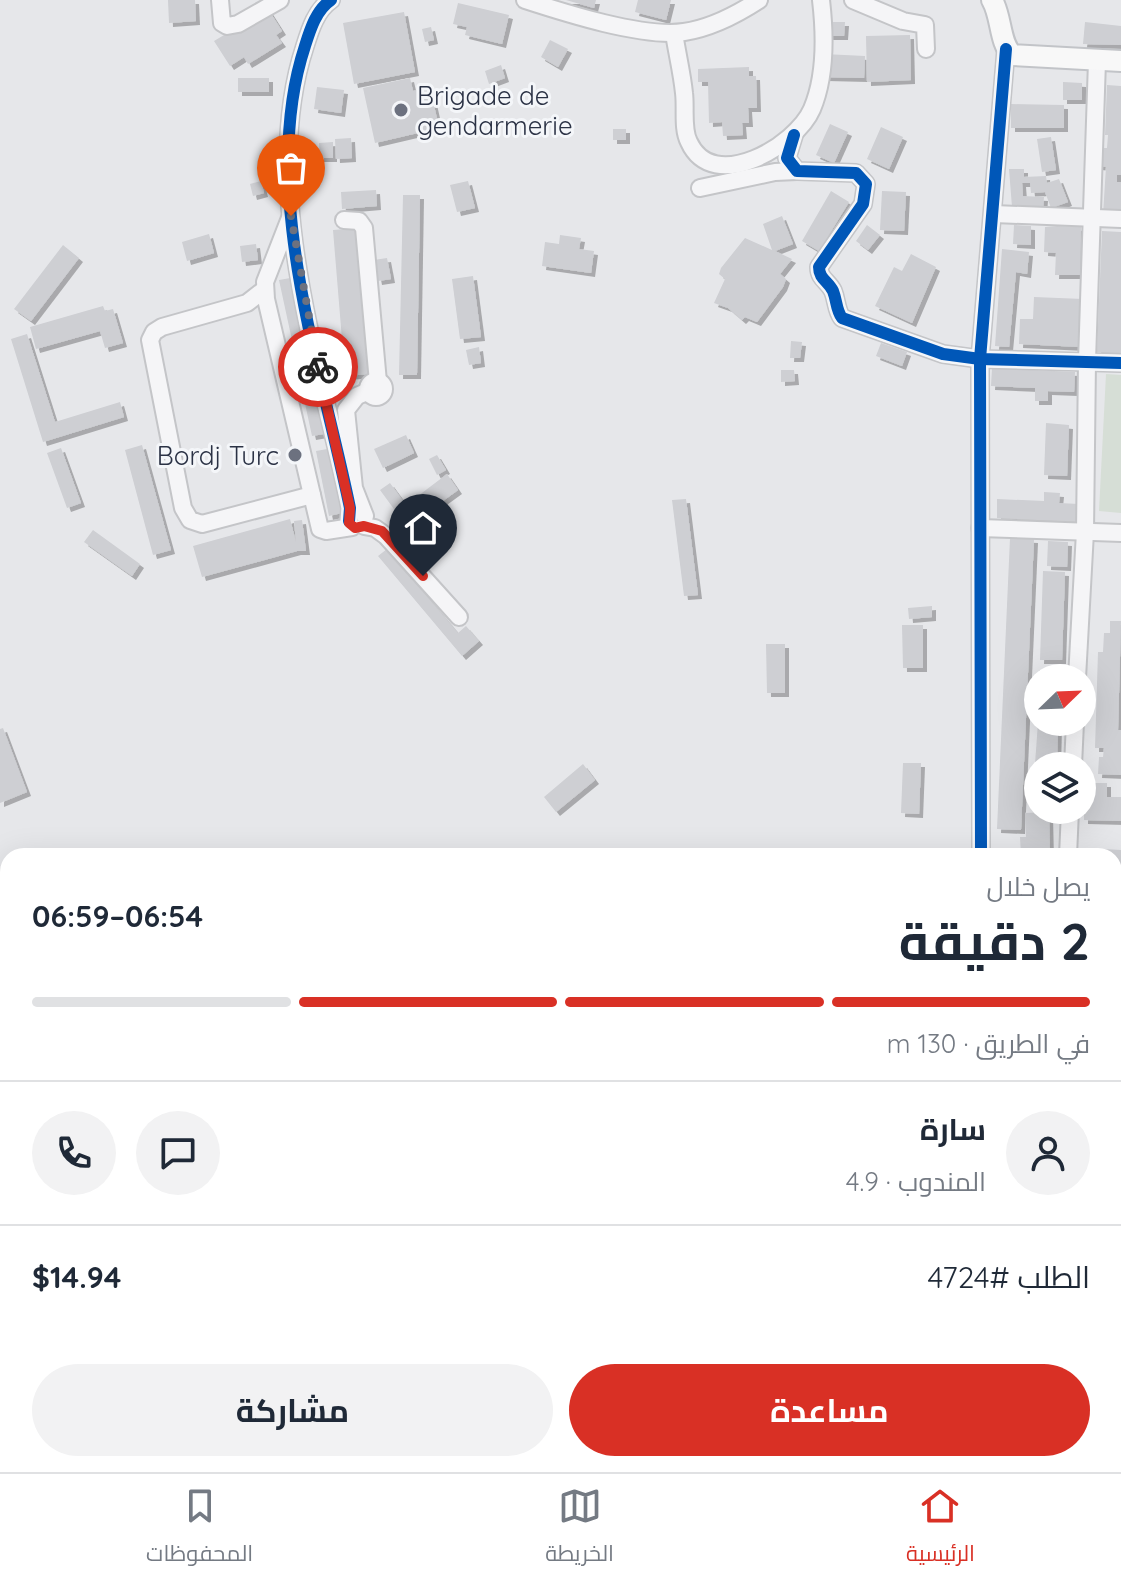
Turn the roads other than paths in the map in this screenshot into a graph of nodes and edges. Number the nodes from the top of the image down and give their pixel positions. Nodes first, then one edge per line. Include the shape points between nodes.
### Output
1 (220, 0) edge
2 (280, 0) edge
3 (331, 0) edge
4 (525, 0) edge
5 (759, 0) edge
6 (821, 0) edge
7 (853, 0) edge
8 (992, 0) edge
9 (674, 33) junction
10 (926, 49) dead end
11 (1006, 49) junction
12 (1097, 61) junction
13 (1121, 61) edge
14 (794, 135) junction
15 (797, 171) junction
16 (700, 188) dead end
17 (994, 214) junction
18 (291, 216) junction
19 (1091, 218) junction
20 (1121, 219) edge
21 (344, 220) dead end
22 (265, 289) junction
23 (980, 359) junction
24 (1087, 361) junction
25 (1121, 363) edge
26 (312, 495) junction
27 (358, 522) junction
28 (980, 528) junction
29 (1085, 532) junction
30 (1121, 533) edge
31 (459, 617) dead end
32 (1078, 664) edge
33 (1069, 824) edge
34 (981, 848) edge
35 (1068, 848) edge

1 - 2 street via 222,23 227,26
3 - 18 street via 311,26 298,67 289,134
4 - 9 street via 566,14
5 - 9 street via 720,22
6 - 14 street via 825,23 814,105
7 - 10 street via 925,25
8 - 11 main road
9 - 14 street via 687,140 699,156 735,164 779,147
11 - 12 main road via 1016,57
11 - 17 street
12 - 13 main road
12 - 19 street
14 - 15 street via 787,158
15 - 16 street
15 - 23 street via 856,173 866,184 863,204 819,267 842,318 943,354
17 - 19 street
17 - 23 street
18 - 22 street
18 - 27 street via 320,375 350,508
19 - 20 street
19 - 24 street
21 - 27 street via 359,221 364,228 374,387 346,410
22 - 26 street
22 - 26 street via 247,303 162,327 150,340 183,508 190,520 202,524
23 - 24 street
23 - 28 street
24 - 25 street
24 - 29 street
26 - 27 street via 320,529
27 - 31 street via 382,531
28 - 29 street
28 - 34 street
29 - 30 street
29 - 32 street
33 - 35 street

